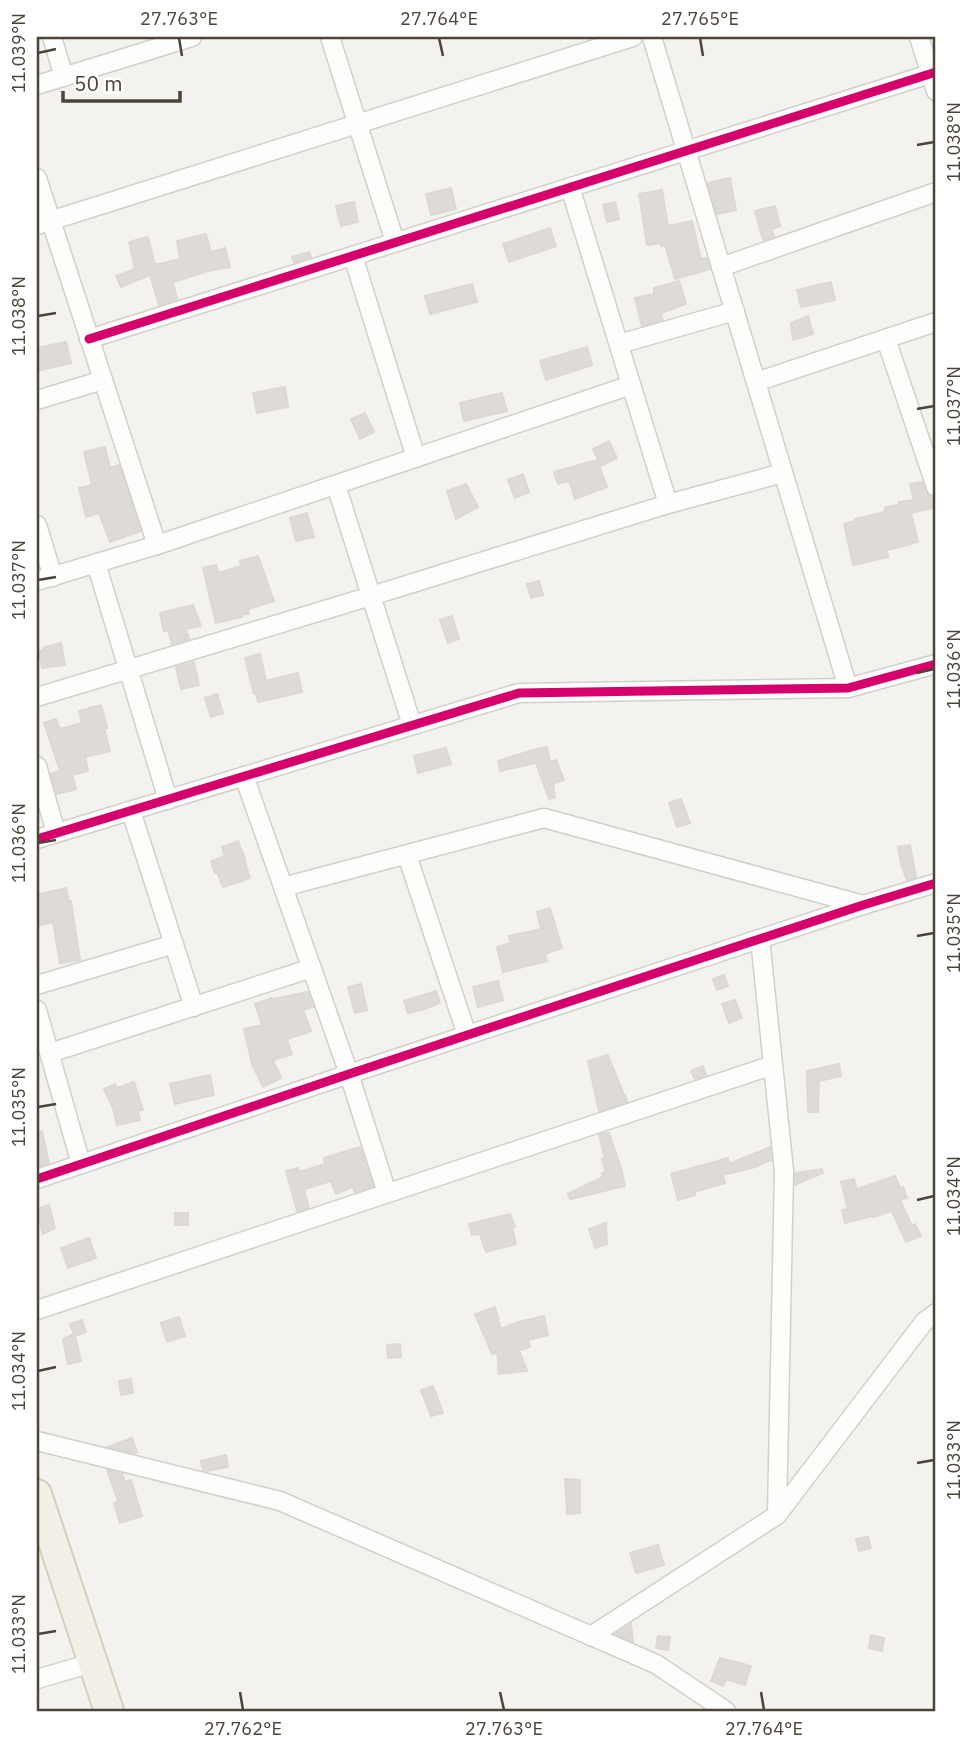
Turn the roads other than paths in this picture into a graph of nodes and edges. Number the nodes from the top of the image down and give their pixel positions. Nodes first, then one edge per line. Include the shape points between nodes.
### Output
1 (52, 37) edge
2 (330, 37) edge
3 (633, 37) edge
4 (652, 37) edge
5 (919, 37) edge
6 (183, 38) edge
7 (64, 77) junction
8 (934, 79) edge
9 (37, 85) edge
10 (357, 124) junction
11 (687, 150) junction
12 (37, 178) edge
13 (570, 187) junction
14 (936, 192) edge
15 (44, 223) edge
16 (395, 242) junction
17 (353, 256) junction
18 (721, 267) junction
19 (735, 312) junction
20 (936, 322) edge
21 (886, 338) junction
22 (89, 339) junction
23 (619, 344) junction
24 (103, 380) junction
25 (756, 382) junction
26 (631, 385) junction
27 (37, 400) edge
28 (416, 458) junction
29 (783, 472) junction
30 (336, 485) junction
31 (936, 487) edge
32 (668, 504) junction
33 (37, 525) edge
34 (157, 545) junction
35 (96, 563) junction
36 (45, 579) edge
37 (371, 596) junction
38 (936, 664) edge
39 (128, 669) junction
40 (848, 688) junction
41 (37, 697) edge
42 (412, 725) junction
43 (37, 766) edge
44 (244, 776) junction
45 (168, 800) junction
46 (131, 811) junction
47 (56, 834) junction
48 (37, 839) edge
49 (407, 855) junction
50 (936, 883) edge
51 (283, 887) junction
52 (863, 905) junction
53 (760, 939) junction
54 (174, 944) junction
55 (312, 968) junction
56 (37, 985) edge
57 (194, 1007) junction
58 (37, 1010) edge
59 (467, 1035) junction
60 (50, 1053) junction
61 (773, 1065) junction
62 (349, 1074) junction
63 (81, 1164) junction
64 (37, 1179) edge
65 (387, 1193) junction
66 (37, 1310) edge
67 (936, 1313) edge
68 (37, 1441) edge
69 (37, 1494) edge
70 (777, 1515) junction
71 (591, 1636) junction
72 (92, 1663) junction
73 (37, 1679) edge
74 (108, 1711) edge
75 (726, 1711) edge

1 - 7 street
2 - 10 street
3 - 10 street
4 - 11 street
5 - 8 street
6 - 7 street
7 - 9 street
8 - 11 street
10 - 15 street
10 - 16 street
11 - 13 street
11 - 18 street
12 - 15 street
13 - 16 street
13 - 23 street
14 - 18 street
15 - 22 street
16 - 17 street
17 - 22 street
17 - 28 street
18 - 19 street
19 - 23 street
19 - 25 street
20 - 21 street
21 - 25 street
21 - 31 street
22 - 24 street
23 - 26 street
24 - 27 street
24 - 34 street
25 - 29 street
26 - 28 street
26 - 32 street
28 - 30 street
29 - 32 street
29 - 40 street
30 - 34 street
30 - 37 street
32 - 37 street
33 - 36 street
34 - 35 street
35 - 36 street
35 - 39 street
37 - 39 street
37 - 42 street
38 - 40 street
39 - 41 street
39 - 45 street
40 - 42 street via 519,692
42 - 44 street
43 - 47 street
44 - 45 street
44 - 51 street
45 - 46 street
46 - 47 street
46 - 54 street
47 - 48 street
49 - 51 street
49 - 52 street via 544,818
49 - 59 street
50 - 52 street
51 - 55 street
52 - 53 street
53 - 59 street
53 - 61 street
54 - 56 street
54 - 57 street
55 - 57 street
55 - 62 street
57 - 60 street
58 - 60 street
59 - 62 street
60 - 63 street
61 - 65 street
61 - 70 street via 784,1171
62 - 63 street
62 - 65 street
63 - 64 street
65 - 66 street
67 - 70 street via 924,1322
68 - 71 street via 280,1501
69 - 72 main road
70 - 71 street
71 - 75 street via 656,1664
72 - 73 street
72 - 74 main road

